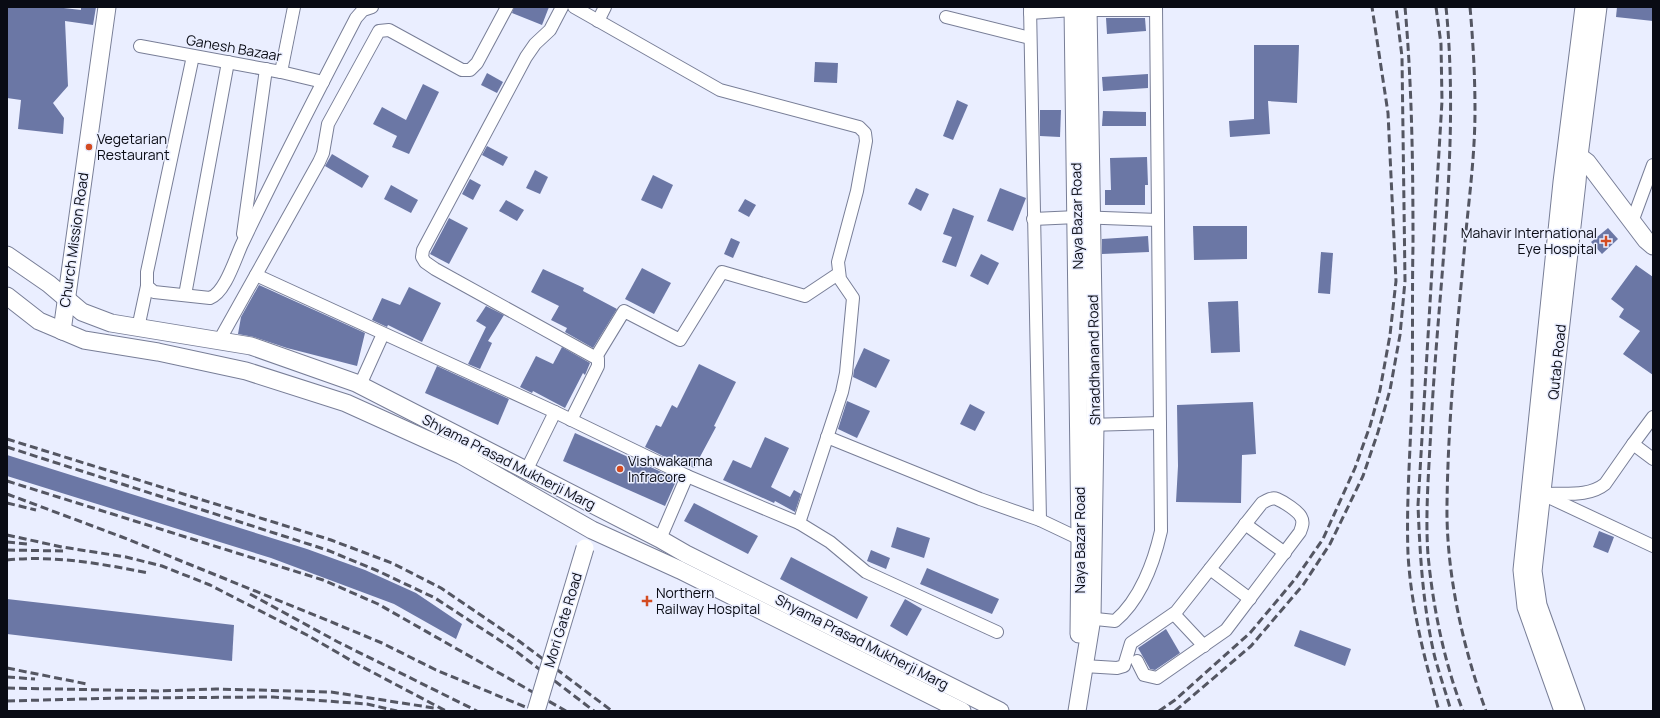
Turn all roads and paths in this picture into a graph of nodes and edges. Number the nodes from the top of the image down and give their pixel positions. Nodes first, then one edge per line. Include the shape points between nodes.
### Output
1 (107, 7) edge
2 (294, 7) edge
3 (372, 7) edge
4 (507, 7) edge
5 (562, 7) edge
6 (574, 7) edge
7 (605, 7) edge
8 (1584, 7) edge
9 (1598, 7) edge
10 (1081, 9) edge
11 (1156, 9) edge
12 (1030, 10) edge
13 (946, 17) dead end
14 (598, 21) junction
15 (1030, 38) junction
16 (140, 46) dead end
17 (193, 56) junction
18 (228, 62) junction
19 (266, 69) junction
20 (281, 72) junction
21 (323, 82) junction
22 (1579, 156) junction
23 (1653, 166) edge
24 (1084, 217) junction
25 (1033, 219) junction
26 (1158, 220) junction
27 (1632, 222) junction
28 (241, 245) junction
29 (1653, 246) edge
30 (7, 255) edge
31 (838, 274) junction
32 (256, 275) junction
33 (147, 286) junction
34 (185, 295) junction
35 (7, 296) edge
36 (66, 298) junction
37 (138, 328) junction
38 (62, 331) junction
39 (383, 334) junction
40 (219, 341) junction
41 (596, 357) junction
42 (360, 385) junction
43 (555, 412) junction
44 (1653, 416) edge
45 (571, 420) junction
46 (1160, 423) junction
47 (1087, 425) junction
48 (827, 437) junction
49 (1633, 444) junction
50 (1653, 459) edge
51 (526, 471) junction
52 (687, 476) junction
53 (1542, 494) junction
54 (599, 509) junction
55 (1040, 520) junction
56 (799, 523) junction
57 (1245, 524) junction
58 (592, 530) junction
59 (660, 539) junction
60 (1080, 539) junction
61 (1653, 546) edge
62 (1284, 553) junction
63 (686, 554) junction
64 (1210, 569) junction
65 (680, 570) junction
66 (1250, 599) junction
67 (1174, 614) junction
68 (1086, 618) junction
69 (997, 632) dead end
70 (1204, 646) junction
71 (1137, 661) dead end
72 (1084, 666) junction
73 (536, 711) edge
74 (962, 711) edge
75 (1000, 711) edge
76 (1067, 711) edge
77 (1077, 711) edge
78 (1563, 711) edge
79 (1576, 711) edge

1 - 36 main road, Church Mission Road
2 - 20 street
3 - 21 street via 363,10 356,18
4 - 32 street via 477,63 470,70 462,70 389,30 379,31 328,124 319,162
5 - 41 street via 550,30 526,57 423,250 422,257 435,269
6 - 14 street
7 - 14 street
8 - 78 main road, Qutab Road via 1562,182 1522,570 1526,607
9 - 22 main road, Qutab Road
10 - 11 street
10 - 12 street
10 - 24 main road, Naya Bazar Road
11 - 26 street
12 - 15 street
13 - 15 street
14 - 31 street via 720,90 863,129 866,141 857,191 838,262
15 - 25 street
16 - 17 street, Ganesh Bazaar
17 - 18 street, Ganesh Bazaar
17 - 33 street via 147,272
18 - 19 street, Ganesh Bazaar
18 - 34 street
19 - 20 street, Ganesh Bazaar
19 - 28 street
20 - 21 street, Ganesh Bazaar
21 - 28 street
22 - 27 main road via 1587,162
22 - 53 main road, Qutab Road
23 - 27 street
24 - 25 street
24 - 26 street
24 - 47 main road, Naya Bazar Road
25 - 55 street
26 - 46 street
27 - 29 main road
28 - 34 street via 224,284 215,297
30 - 36 main road, Shyama Prasad Mukherji Marg
31 - 41 street via 805,296 722,272 680,340 624,311
31 - 48 street via 851,293 853,303 846,373
32 - 39 street
32 - 40 street
33 - 34 street via 154,292
33 - 37 street
35 - 38 main road, Shyama Prasad Mukherji Marg via 39,321
36 - 37 main road, Shyama Prasad Mukherji Marg via 82,312 111,323
36 - 38 main road, Church Mission Road
37 - 40 main road, Shyama Prasad Mukherji Marg
38 - 58 main road, Shyama Prasad Mukherji Marg via 84,340 246,370 346,403 462,455
39 - 42 street
39 - 43 street
40 - 42 main road, Shyama Prasad Mukherji Marg via 251,346
41 - 45 street via 599,361 598,366
42 - 51 main road, Shyama Prasad Mukherji Marg
43 - 45 street
43 - 51 street
44 - 49 street
45 - 52 street
46 - 47 street
46 - 68 street via 1161,531 1152,563 1124,614 1115,621
47 - 60 main road, Naya Bazar Road
47 - 68 main road, Shraddhanand Road
48 - 55 street via 980,499
48 - 56 street
49 - 50 street
49 - 53 street via 1598,489 1582,493
51 - 54 main road, Shyama Prasad Mukherji Marg
52 - 56 street
52 - 59 street
53 - 61 street
53 - 79 main road, Qutab Road via 1534,571 1538,604
54 - 58 main road, Mori Gate Road
54 - 59 main road, Shyama Prasad Mukherji Marg
55 - 60 street
56 - 69 street via 830,542 866,572
57 - 62 street
57 - 62 street via 1267,500 1277,499 1298,513 1302,517 1302,528
57 - 64 street
58 - 65 main road, Shyama Prasad Mukherji Marg
58 - 73 main road, Mori Gate Road, bridge
59 - 63 main road, Shyama Prasad Mukherji Marg
60 - 68 main road, Naya Bazar Road
62 - 66 street
63 - 65 main road
63 - 75 main road, Shyama Prasad Mukherji Marg
64 - 66 street
64 - 67 street
65 - 74 main road, Shyama Prasad Mukherji Marg
66 - 70 street via 1226,630
67 - 70 street
67 - 72 street via 1131,643 1126,662 1121,668
68 - 72 main road, Shraddhanand Road
68 - 76 main road, Naya Bazar Road
70 - 71 street via 1157,678 1144,674
72 - 77 main road, Shraddhanand Road

